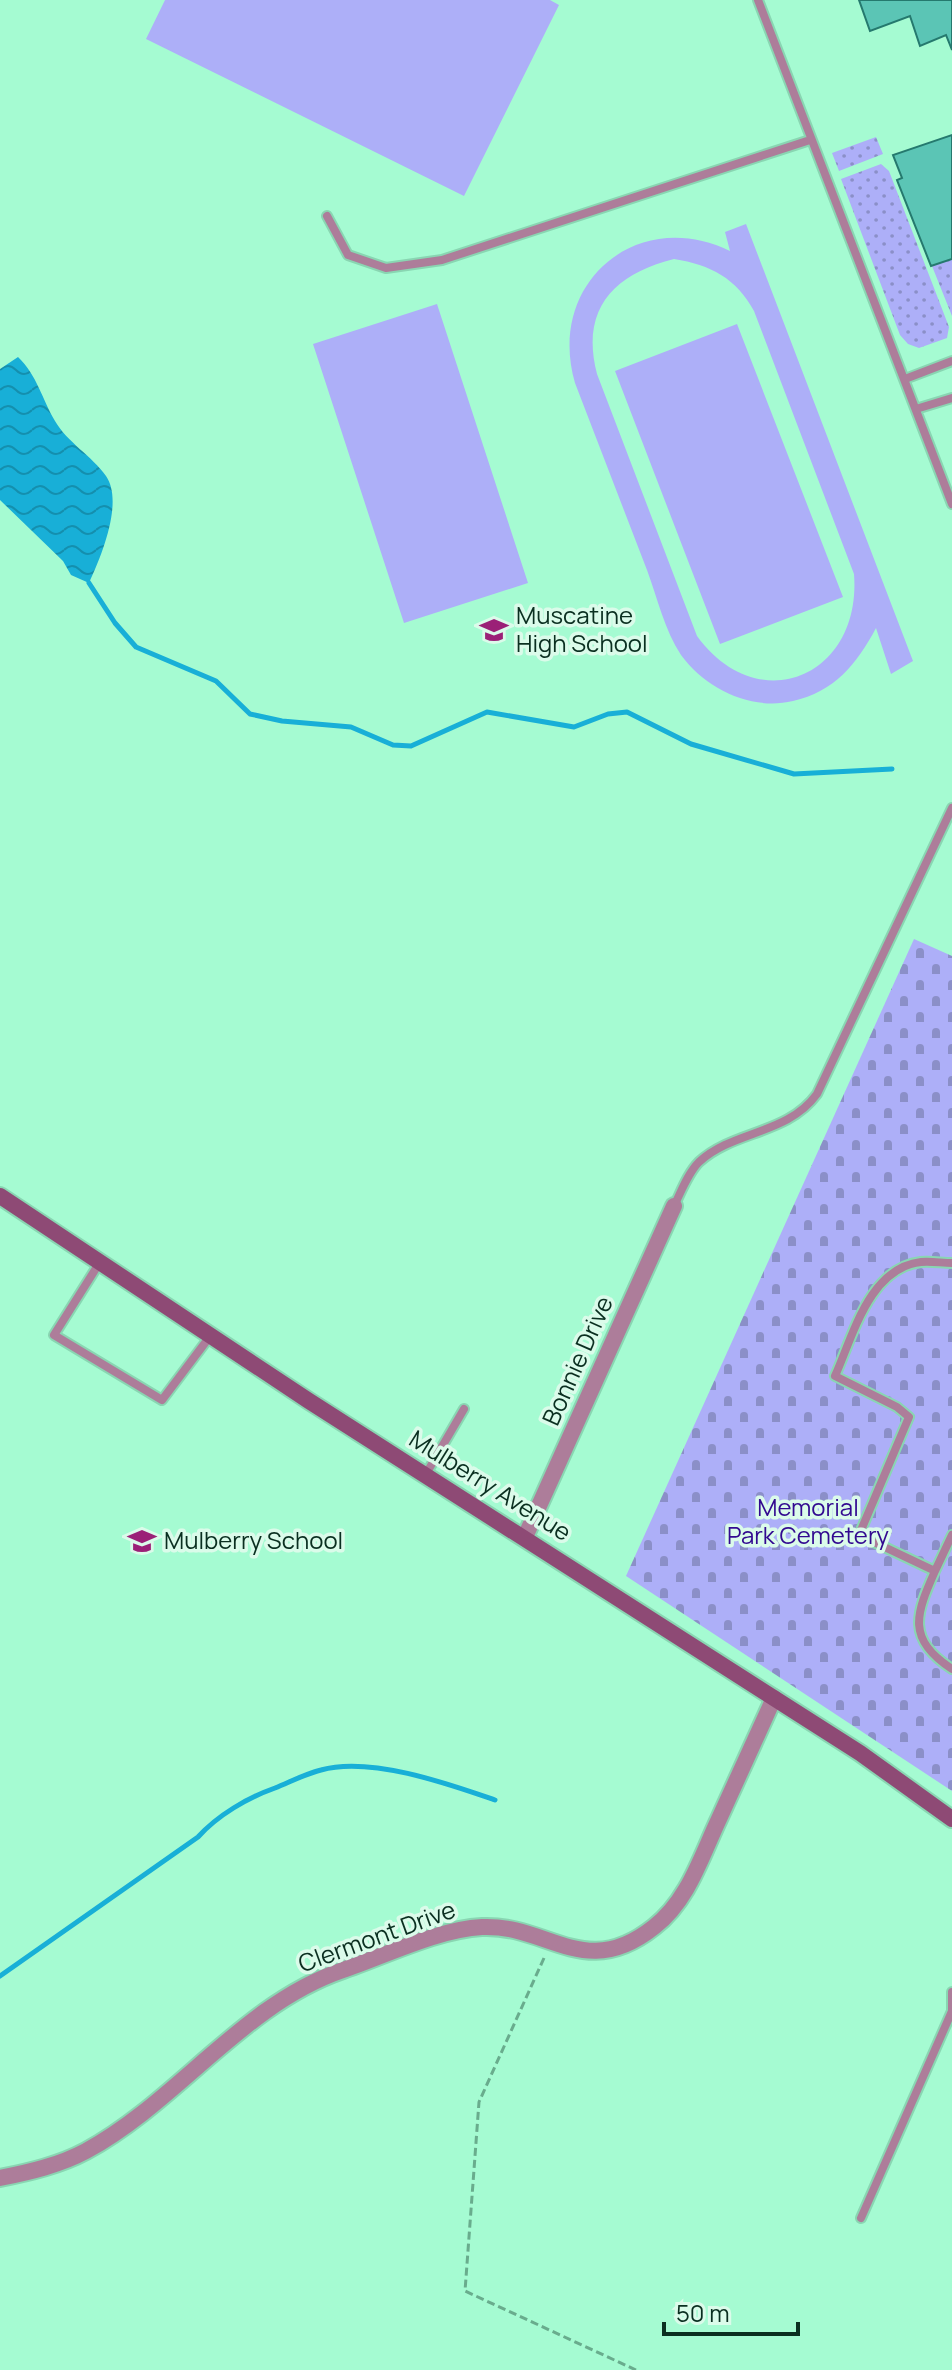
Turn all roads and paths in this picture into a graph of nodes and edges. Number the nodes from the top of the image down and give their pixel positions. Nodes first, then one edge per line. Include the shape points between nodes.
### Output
1 (758, 0) edge
2 (810, 140) junction
3 (327, 216) dead end
4 (952, 361) edge
5 (905, 379) junction
6 (952, 398) edge
7 (916, 409) junction
8 (952, 504) edge
9 (952, 808) edge
10 (0, 1196) edge
11 (674, 1206) joint
12 (100, 1262) junction
13 (952, 1263) edge
14 (211, 1335) junction
15 (464, 1409) dead end
16 (426, 1474) junction
17 (952, 1535) edge
18 (525, 1537) junction
19 (935, 1571) junction
20 (952, 1669) edge
21 (774, 1698) junction
22 (952, 1819) edge
23 (551, 1944) junction
24 (952, 1992) edge
25 (952, 2011) edge
26 (0, 2178) edge
27 (861, 2218) dead end
28 (636, 2370) edge

1 - 2 lane
2 - 3 lane via 442,260 386,268 348,255
2 - 5 lane
4 - 5 lane
5 - 7 lane
6 - 7 lane
7 - 8 lane
9 - 11 lane via 817,1094 795,1117 698,1164
10 - 12 main road, Mulberry Avenue
11 - 18 street, Bonnie Drive
12 - 14 main road, Mulberry Avenue
12 - 14 lane via 54,1335 162,1400
13 - 19 lane via 919,1262 890,1273 868,1301 835,1376 909,1417 859,1535
14 - 16 main road, Mulberry Avenue
15 - 16 lane
16 - 18 main road, Mulberry Avenue
17 - 19 lane
18 - 21 main road, Mulberry Avenue
19 - 20 lane via 918,1609 917,1625 923,1643
21 - 22 main road, Mulberry Avenue
21 - 23 street, Clermont Drive via 684,1895 670,1913 634,1940 610,1948 578,1950
23 - 26 street, Clermont Drive via 527,1933 458,1930 337,1972 279,2002 113,2135 55,2165
23 - 28 path via 479,2102 465,2291
24 - 25 lane
25 - 27 lane

